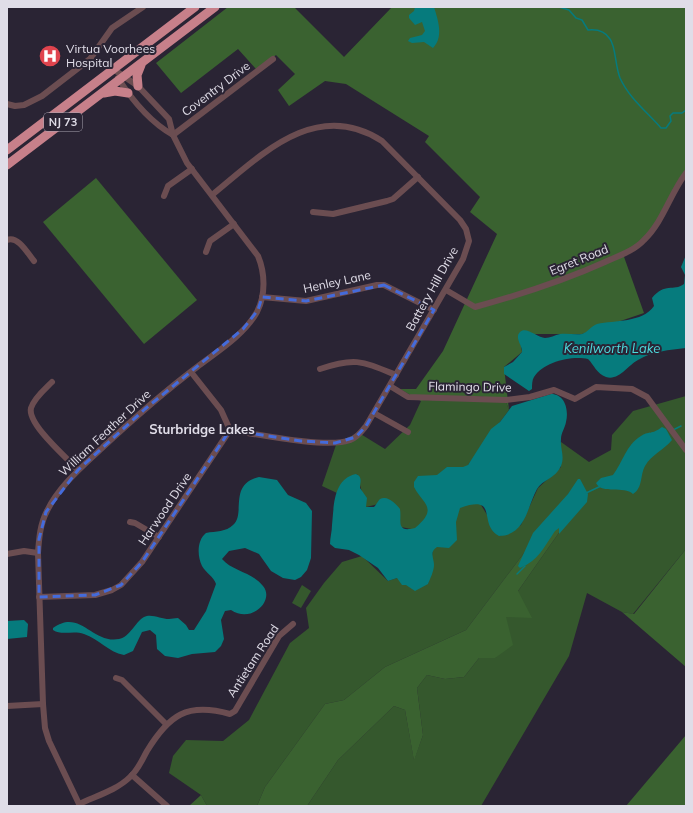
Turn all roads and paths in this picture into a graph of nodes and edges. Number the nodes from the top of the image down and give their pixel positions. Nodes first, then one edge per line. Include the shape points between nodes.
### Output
1 (143, 7) edge
2 (195, 7) edge
3 (215, 7) edge
4 (273, 59) dead end
5 (141, 64) junction
6 (113, 69) junction
7 (122, 79) junction
8 (138, 86) junction
9 (128, 93) junction
10 (102, 94) junction
11 (7, 104) edge
12 (173, 136) junction
13 (7, 150) edge
14 (7, 165) edge
15 (192, 169) junction
16 (686, 173) edge
17 (418, 177) junction
18 (212, 195) junction
19 (164, 196) dead end
20 (313, 212) dead end
21 (234, 224) junction
22 (7, 240) edge
23 (206, 252) dead end
24 (34, 262) dead end
25 (446, 290) junction
26 (262, 297) junction
27 (434, 310) junction
28 (320, 369) dead end
29 (191, 372) junction
30 (396, 375) junction
31 (52, 382) dead end
32 (390, 386) junction
33 (374, 413) junction
34 (230, 430) junction
35 (408, 432) dead end
36 (686, 450) edge
37 (78, 470) junction
38 (130, 522) dead end
39 (159, 537) junction
40 (38, 552) junction
41 (7, 554) edge
42 (39, 597) junction
43 (293, 624) dead end
44 (116, 678) dead end
45 (43, 704) junction
46 (7, 706) edge
47 (166, 724) junction
48 (132, 775) junction
49 (80, 805) edge
50 (167, 806) edge

1 - 11 street via 112,28 90,59 42,96 24,105
2 - 6 highway, NJ 73
3 - 5 highway, NJ 73
4 - 12 street, Coventry Drive
5 - 7 highway, NJ 73
5 - 8 highway via 137,75
6 - 7 street, William Feather Drive
6 - 13 highway, NJ 73
7 - 8 street, William Feather Drive
7 - 9 street, William Feather Drive
7 - 10 highway, NJ 73
8 - 12 street, William Feather Drive via 169,119
9 - 10 highway via 115,91
9 - 12 street, William Feather Drive via 158,127
10 - 14 highway, NJ 73
12 - 15 street, William Feather Drive
15 - 18 street, William Feather Drive
15 - 19 street via 168,186
16 - 25 street, Egret Road via 655,226 636,248 571,277 475,307
17 - 18 street, Battery Hill Drive via 373,135 356,128 321,125 292,136 256,159
17 - 20 street via 393,199 333,214
17 - 25 street, Battery Hill Drive via 466,229 469,240 468,250
18 - 21 street, William Feather Drive
21 - 23 street via 210,241
21 - 26 street, William Feather Drive via 258,256 264,271
22 - 24 street via 17,241
25 - 27 street, Battery Hill Drive
26 - 27 street, Henley Lane via 306,301 384,285
26 - 29 street, William Feather Drive via 258,310 243,329
27 - 30 street, Battery Hill Drive
28 - 30 street via 341,362 356,361
29 - 34 street via 221,410
29 - 37 street, William Feather Drive via 145,409
30 - 32 street, Battery Hill Drive
31 - 37 street via 32,406 32,417 39,429
32 - 33 street, Battery Hill Drive
32 - 36 street, Flamingo Drive via 408,397 502,400 530,397 554,390 575,399 596,387 629,388 647,397
33 - 34 street, Battery Hill Drive via 356,437 334,443 301,441
33 - 35 street
34 - 39 street, Harwood Drive
37 - 40 street, William Feather Drive via 46,512
38 - 39 street
39 - 42 street, Harwood Drive via 142,562 121,585 112,590 95,595
40 - 41 street
40 - 42 street, William Feather Drive
42 - 45 street, William Feather Drive
43 - 47 street, Antietam Road via 279,636 235,711 230,714 214,710 195,710 179,715
44 - 47 street via 122,680
45 - 46 street
45 - 49 street, William Feather Drive via 50,741
47 - 48 street
48 - 49 street
48 - 50 street

